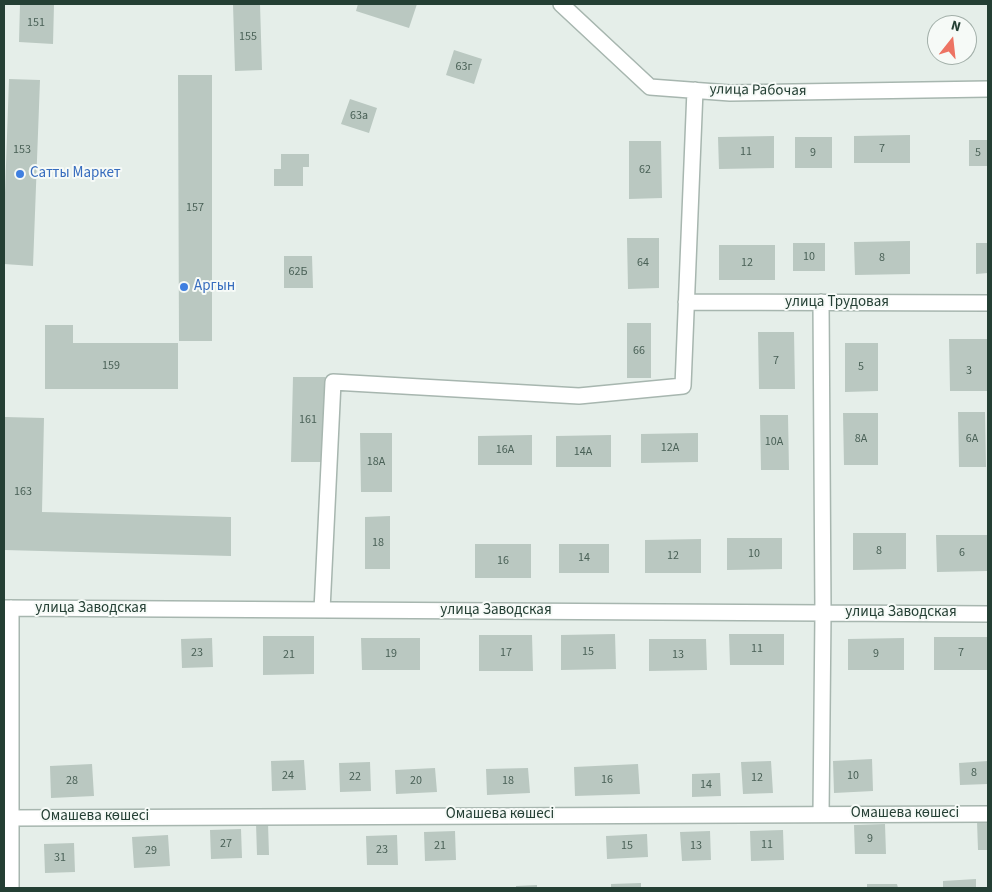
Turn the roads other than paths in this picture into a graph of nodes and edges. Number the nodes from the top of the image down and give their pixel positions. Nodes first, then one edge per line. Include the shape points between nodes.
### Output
1 (561, 4) edge
2 (988, 89) edge
3 (694, 90) junction
4 (686, 302) junction
5 (821, 302) junction
6 (988, 303) edge
7 (7, 608) edge
8 (322, 610) junction
9 (823, 613) junction
10 (988, 614) edge
11 (822, 814) junction
12 (988, 814) edge
13 (11, 818) junction
14 (11, 888) edge

1 - 3 street, улица Рабочая via 650,87
2 - 3 street, улица Рабочая via 730,93
3 - 4 street
4 - 5 street, улица Трудовая
4 - 8 street via 683,386 580,396 333,382
5 - 6 street, улица Трудовая
5 - 9 street
7 - 8 street, улица Заводская
7 - 13 street
8 - 9 street, улица Заводская
9 - 10 street, улица Заводская
9 - 11 street
11 - 12 street, Омашева көшесі
11 - 13 street, Омашева көшесі
13 - 14 street

